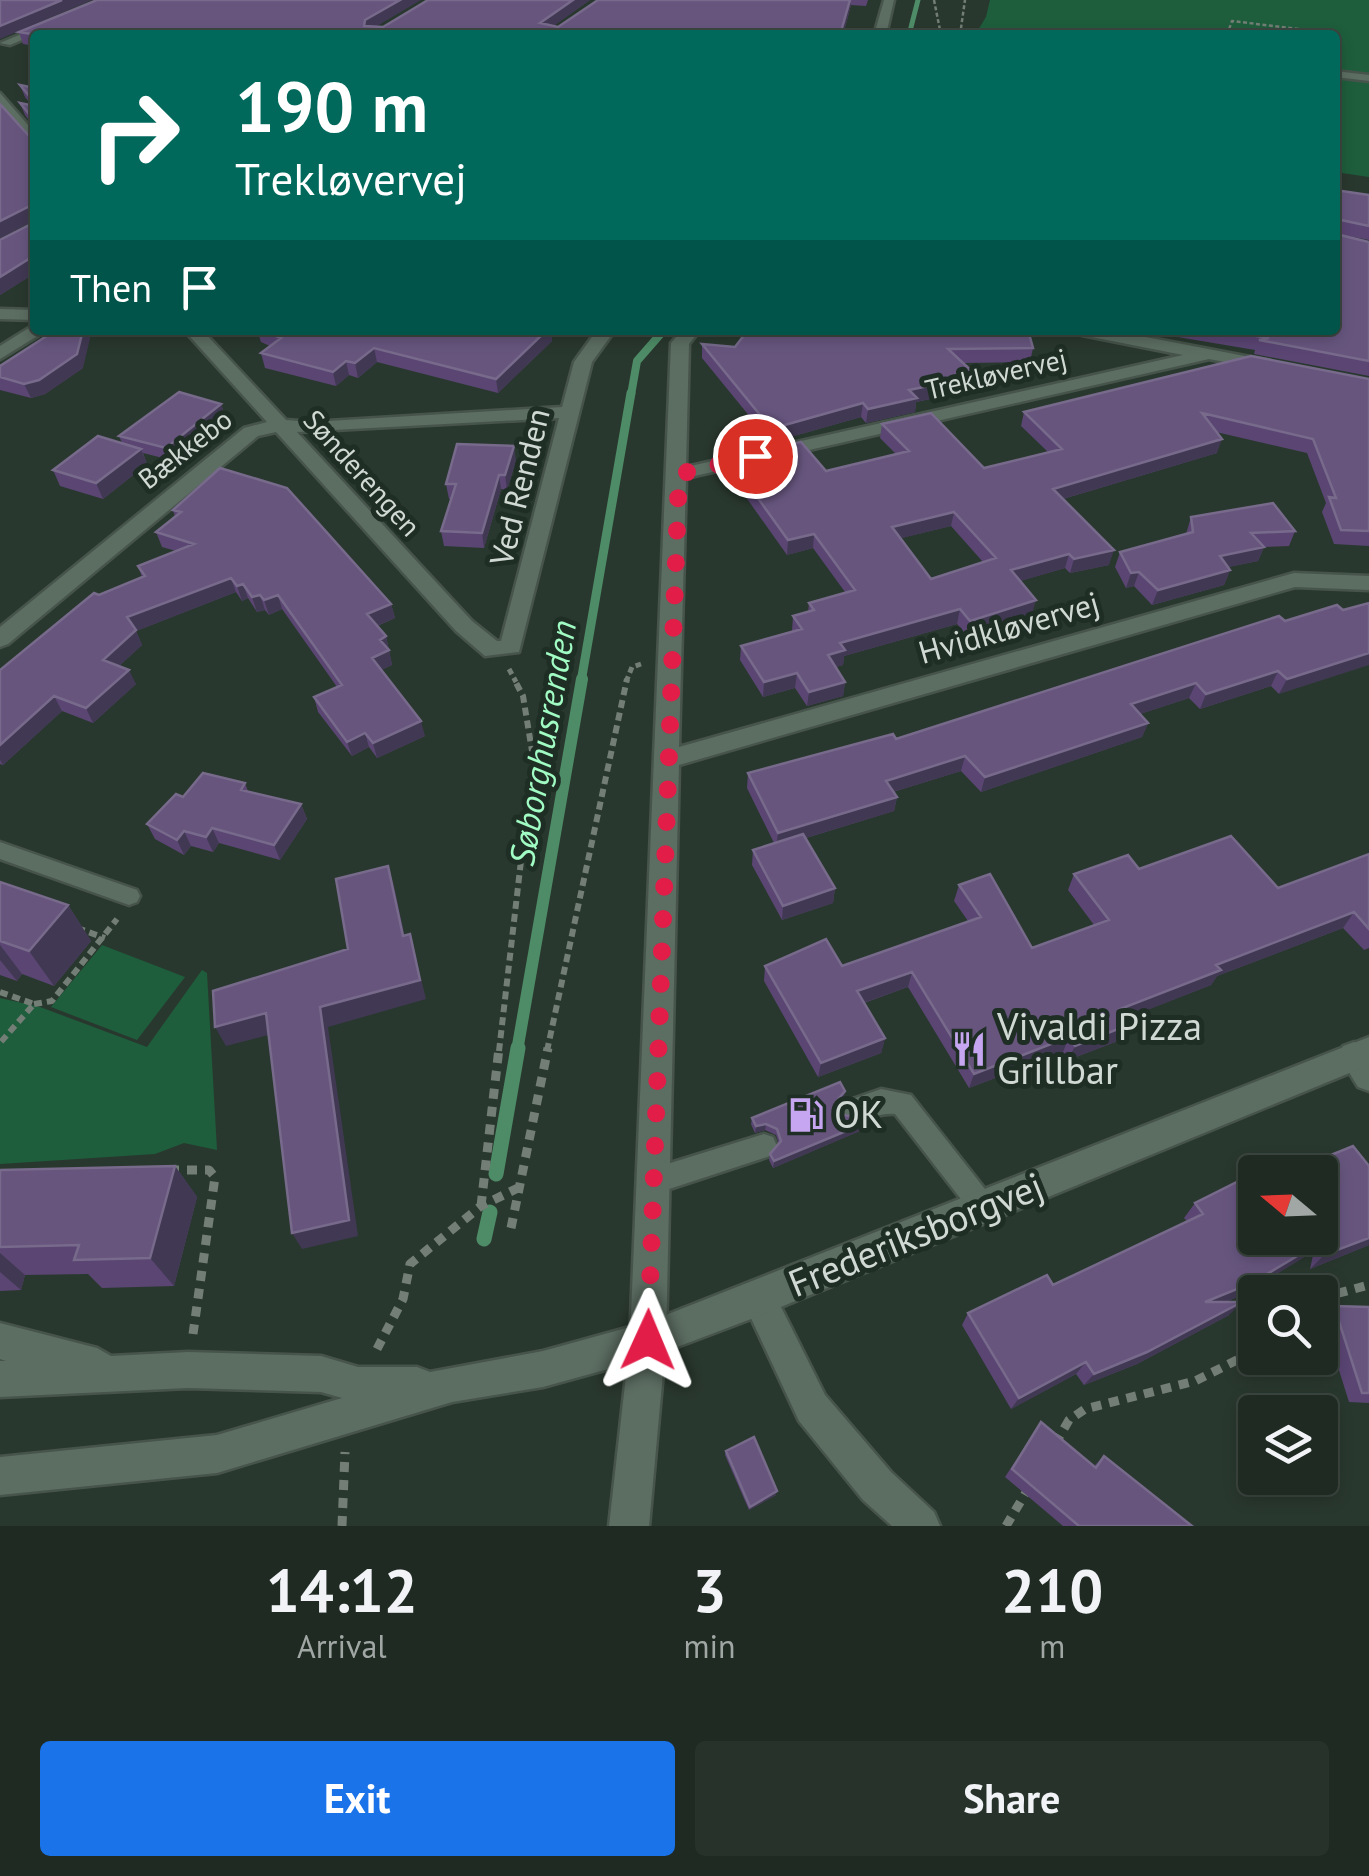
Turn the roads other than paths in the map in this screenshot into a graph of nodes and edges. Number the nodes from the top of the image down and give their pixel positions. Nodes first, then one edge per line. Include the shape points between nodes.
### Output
1 (112, 0) edge
2 (889, 0) edge
3 (36, 30) edge
4 (881, 30) edge
5 (30, 32) edge
6 (30, 42) edge
7 (3, 43) edge
8 (1340, 75) edge
9 (1369, 78) edge
10 (0, 97) edge
11 (30, 136) edge
12 (0, 314) edge
13 (30, 315) edge
14 (30, 335) edge
15 (199, 335) edge
16 (603, 335) edge
17 (687, 335) edge
18 (1108, 335) edge
19 (0, 354) edge
20 (1209, 354) junction
21 (1283, 368) edge
22 (570, 412) junction
23 (280, 425) junction
24 (679, 474) junction
25 (1369, 583) edge
26 (0, 639) edge
27 (493, 650) joint
28 (669, 759) junction
29 (0, 850) edge
30 (129, 896) road end
31 (1364, 1061) edge
32 (850, 1111) dead end
33 (764, 1146) dead end
34 (651, 1182) junction
35 (983, 1207) junction
36 (759, 1299) junction
37 (648, 1340) junction
38 (0, 1341) edge
39 (121, 1372) junction
40 (0, 1379) edge
41 (352, 1400) junction
42 (0, 1476) edge
43 (630, 1526) edge
44 (920, 1526) edge

1 - 3 street
2 - 4 street
5 - 7 street
6 - 7 street
8 - 9 lane
10 - 11 street
12 - 13 street
14 - 19 street
15 - 23 street, Sønderengen
16 - 22 street, Ved Renden via 584,362
17 - 24 street via 680,343
18 - 20 street
20 - 21 street
20 - 24 street, Trekløvervej
22 - 23 street, Bækkebo
22 - 27 street, Ved Renden via 512,647
23 - 26 street, Bækkebo via 250,432
23 - 27 street, Sønderengen
24 - 28 street
25 - 28 street, Hvidkløvervej via 1294,580
28 - 34 street
29 - 30 lane
31 - 35 street, Frederiksborgvej
32 - 35 lane via 881,1101 902,1103
33 - 34 lane
34 - 37 street
35 - 36 street, Frederiksborgvej
36 - 37 street, Frederiksborgvej
36 - 44 street via 812,1408
37 - 41 street, Frederiksborgvej via 543,1370
37 - 43 street
38 - 39 street
39 - 40 street
39 - 41 street via 321,1374
41 - 42 street, Frederiksborgvej via 217,1454

